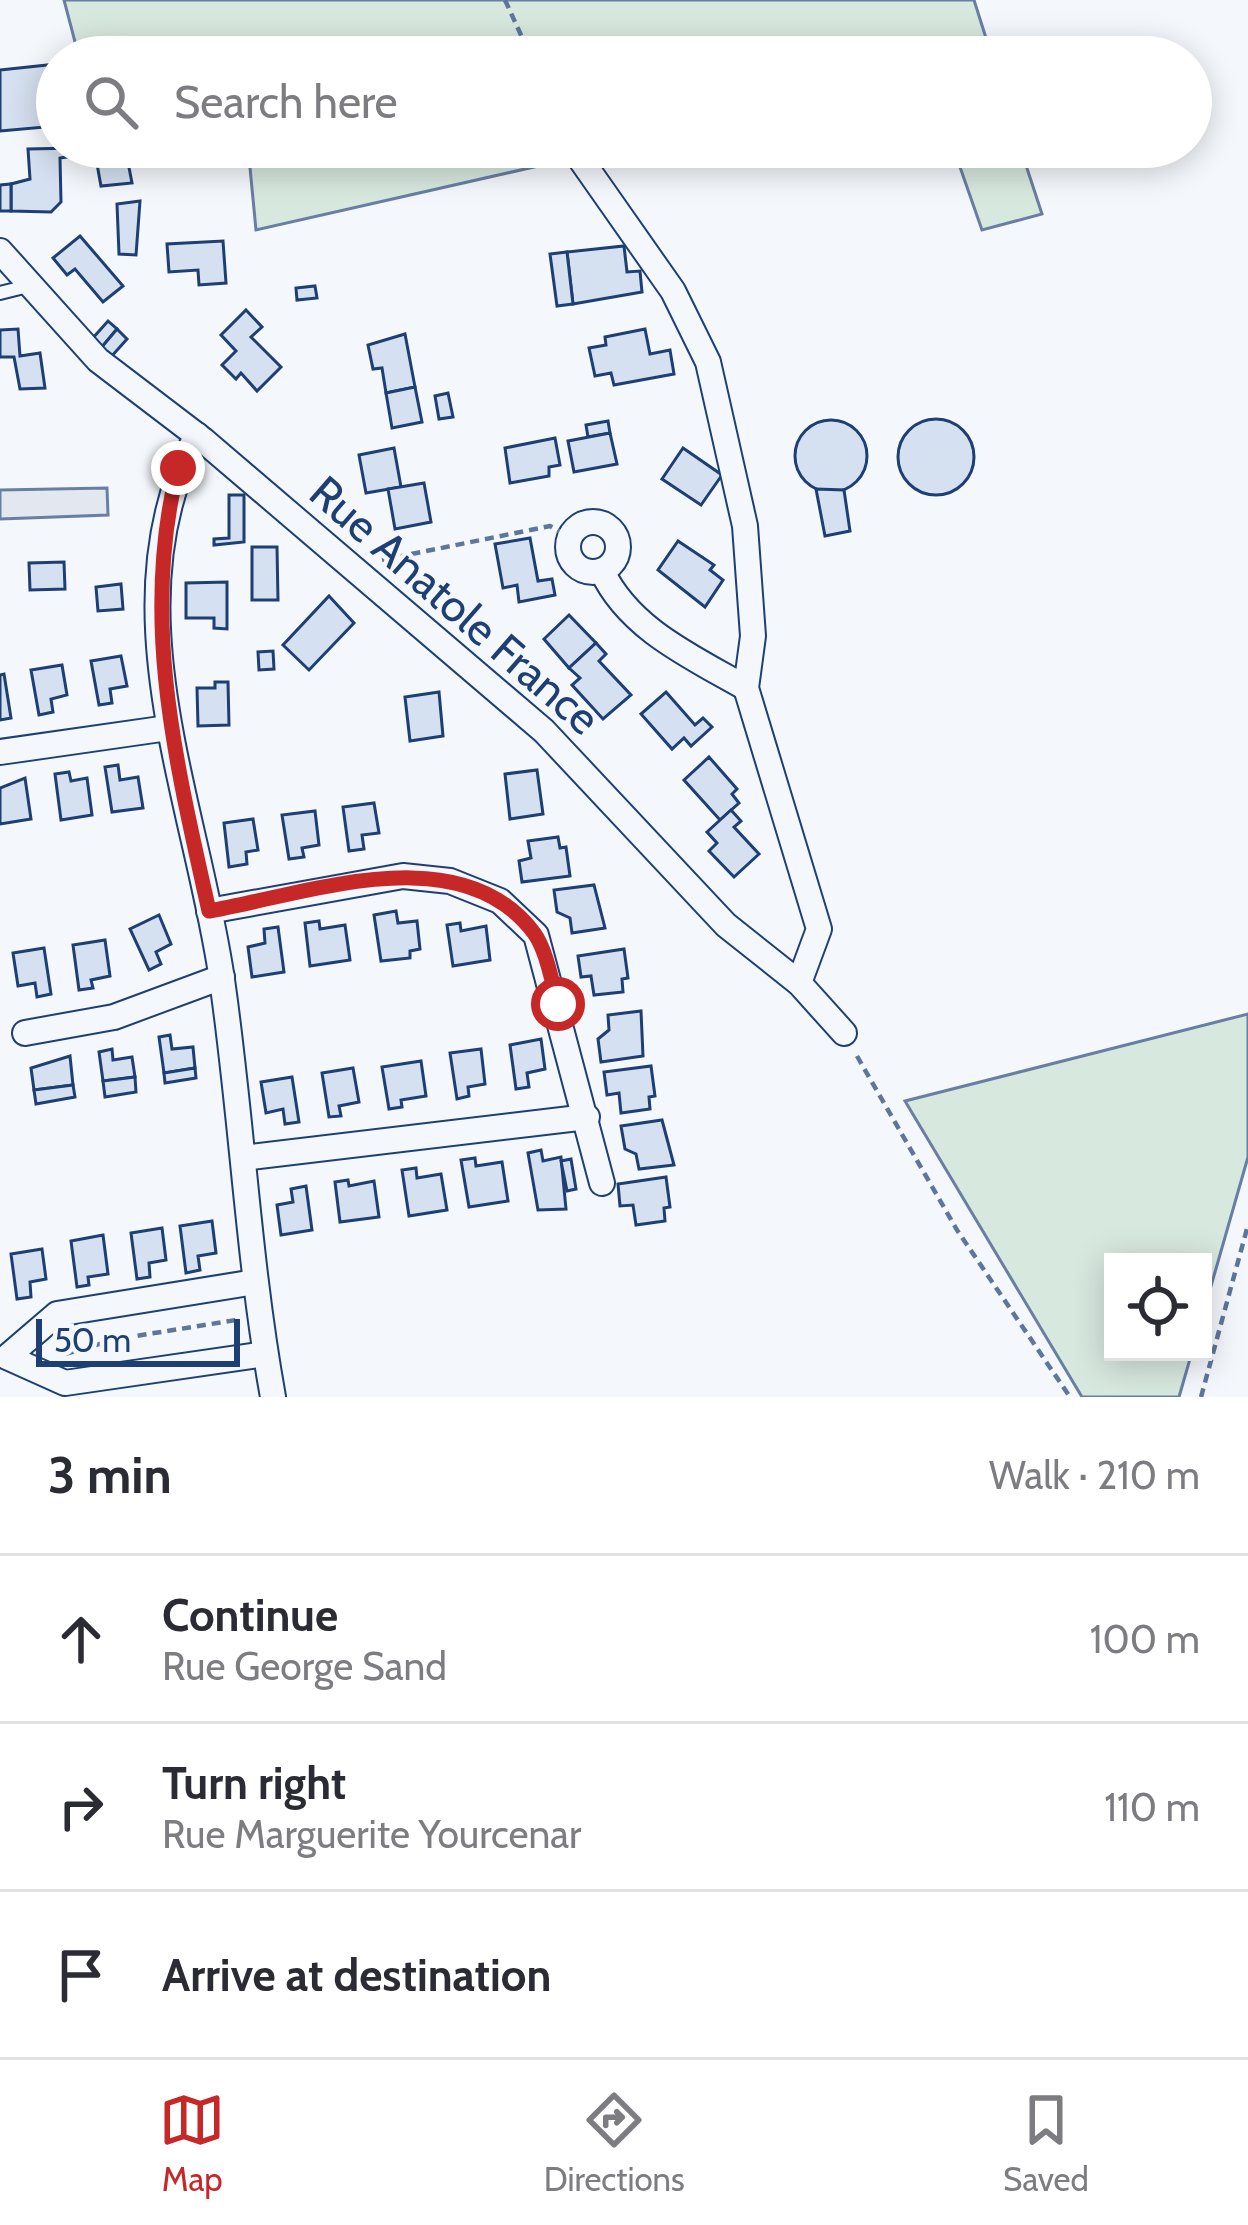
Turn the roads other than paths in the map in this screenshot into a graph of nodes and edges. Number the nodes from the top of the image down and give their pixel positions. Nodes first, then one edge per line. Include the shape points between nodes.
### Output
1 (587, 168) edge
2 (0, 251) edge
3 (28, 286) junction
4 (0, 293) edge
5 (197, 435) junction
6 (602, 571) junction
7 (746, 688) junction
8 (168, 728) junction
9 (0, 752) edge
10 (209, 911) junction
11 (222, 977) junction
12 (800, 983) junction
13 (25, 1033) dead end
14 (844, 1033) road end
15 (587, 1117) junction
16 (243, 1158) junction
17 (602, 1183) dead end
18 (255, 1282) junction
19 (266, 1354) junction
20 (12, 1360) edge
21 (273, 1397) edge

1 - 7 street via 673,291 708,362 746,526 753,637
2 - 3 street, Rue Anatole France
3 - 4 lane
3 - 5 street, Rue Anatole France via 98,360
5 - 8 street via 178,468 163,529
5 - 12 street, Rue Anatole France via 544,731 726,926
6 - 6 street via 572,562 569,537 589,522 611,530 617,553
6 - 7 street via 612,593 660,638
7 - 12 street via 819,929
8 - 9 street
8 - 10 street
10 - 11 street
10 - 15 street via 403,877 449,880 500,901 536,935
11 - 13 street via 114,1017
11 - 16 street
12 - 14 street, Rue Anatole France
15 - 16 street
15 - 17 street
16 - 18 street
18 - 19 street
18 - 20 street via 57,1314
19 - 20 street via 65,1383
19 - 21 street

